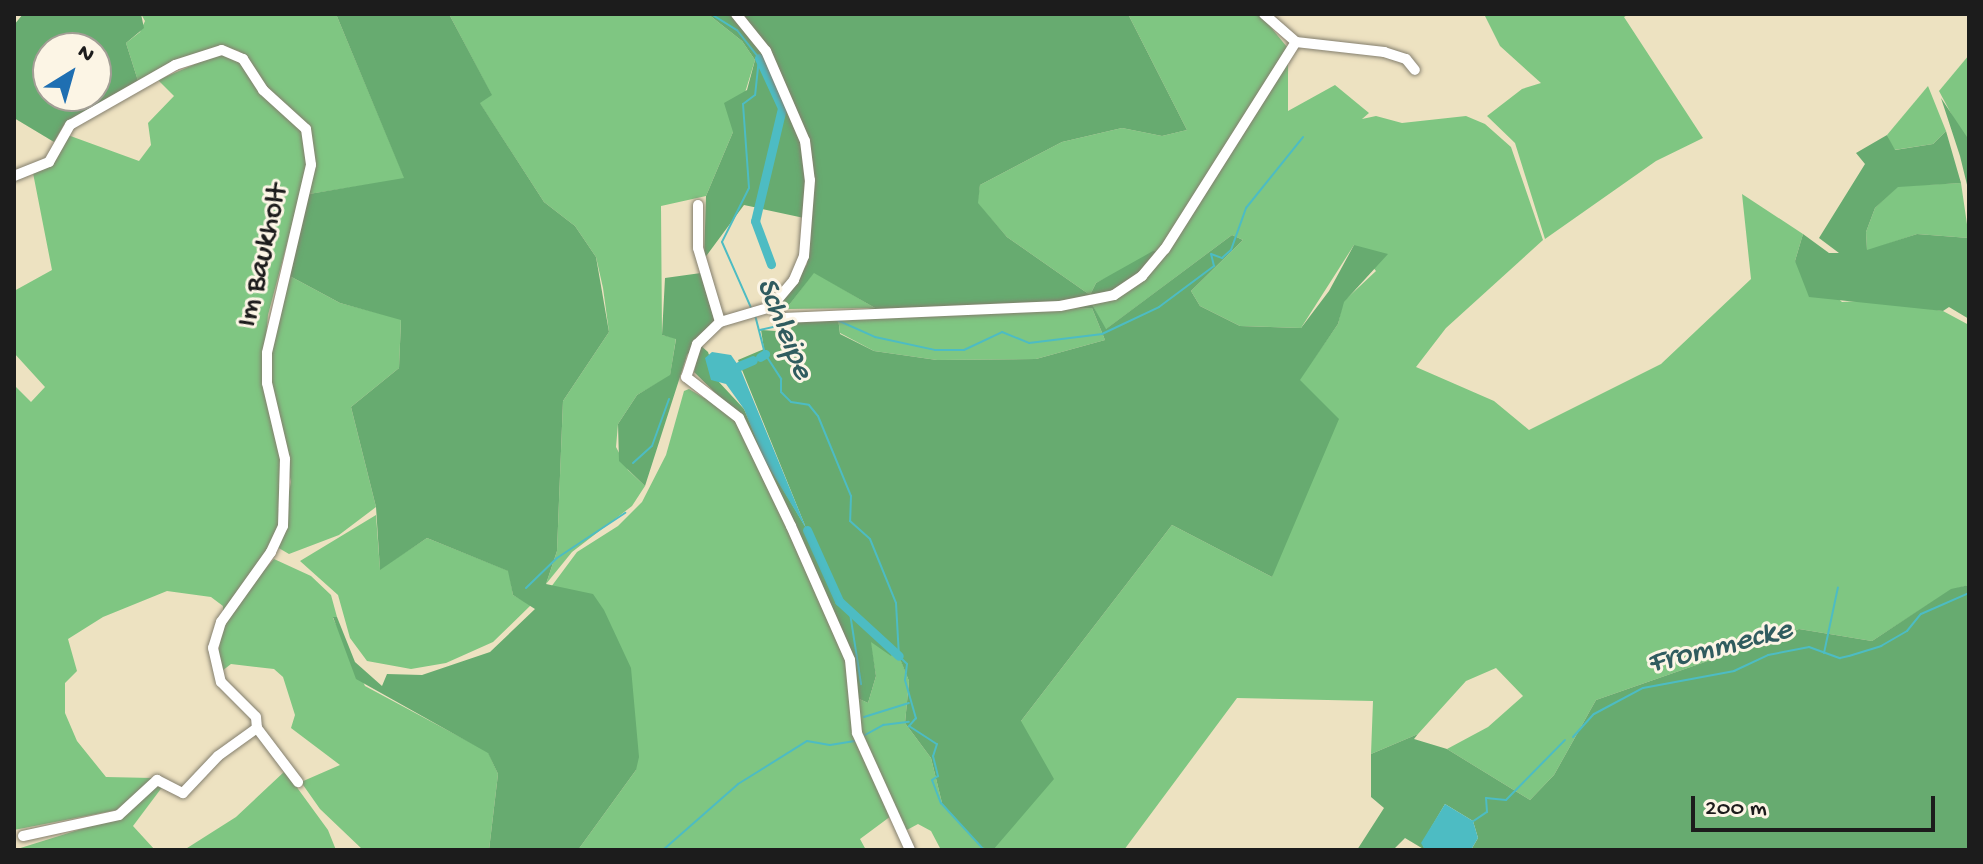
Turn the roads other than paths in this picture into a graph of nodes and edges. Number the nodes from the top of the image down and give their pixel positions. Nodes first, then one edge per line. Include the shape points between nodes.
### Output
1 (736, 14) edge
2 (1264, 14) edge
3 (1296, 42) junction
4 (1415, 70) dead end
5 (14, 176) edge
6 (698, 205) dead end
7 (771, 307) junction
8 (720, 322) junction
9 (257, 728) junction
10 (298, 782) dead end
11 (23, 836) dead end
12 (910, 850) edge

1 - 7 street via 771,61 795,111 810,163 801,268
2 - 3 street
3 - 4 street via 1384,52 1406,59
3 - 7 street via 1165,249 1142,276 1114,295 1060,306 783,318
5 - 9 street, Im Baukholt via 49,162 70,125 175,65 222,50 243,59 263,90 306,129 311,165 267,353 267,383 285,459 283,526 271,552 221,622 213,648 221,682 245,703
6 - 8 street via 698,248
7 - 8 street
8 - 12 street via 697,344 686,377 739,418 791,526 850,660 857,733
9 - 10 street, Im Baukholt
9 - 11 street via 218,756 183,793 157,780 119,815

